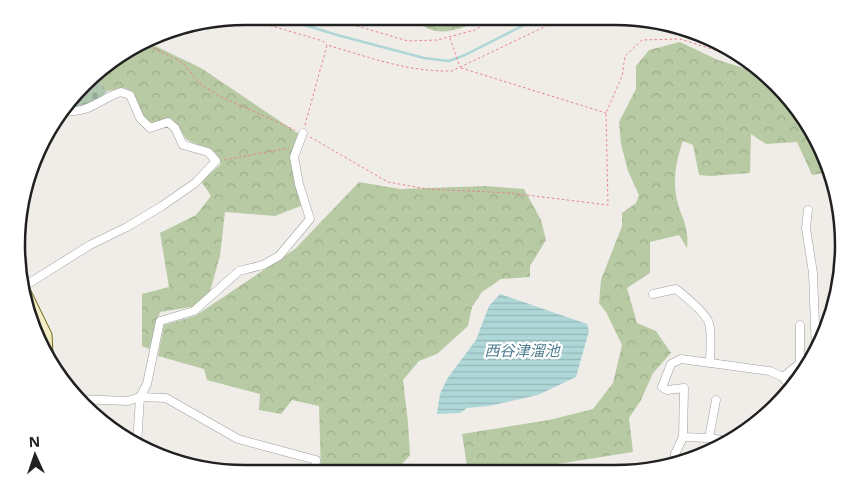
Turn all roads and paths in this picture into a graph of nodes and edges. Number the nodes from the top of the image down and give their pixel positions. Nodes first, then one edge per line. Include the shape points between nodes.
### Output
1 (268, 25) edge
2 (354, 25) edge
3 (483, 25) edge
4 (548, 25) edge
5 (450, 37) junction
6 (327, 45) junction
7 (151, 47) edge
8 (720, 52) edge
9 (460, 66) junction
10 (70, 111) edge
11 (606, 113) junction
12 (303, 133) junction
13 (216, 161) junction
14 (808, 210) dead end
15 (28, 284) edge
16 (652, 294) dead end
17 (37, 316) edge
18 (800, 325) dead end
19 (815, 335) edge
20 (46, 338) edge
21 (710, 363) junction
22 (782, 377) junction
23 (787, 383) edge
24 (140, 397) junction
25 (88, 399) edge
26 (716, 400) dead end
27 (137, 437) edge
28 (683, 437) junction
29 (709, 438) junction
30 (718, 439) edge
31 (675, 457) edge
32 (316, 465) edge

1 - 6 path
2 - 5 path via 408,41
3 - 5 path
4 - 9 path
5 - 9 path
6 - 9 path via 408,69 452,71
6 - 12 path
7 - 12 path via 183,63 199,83 219,96
8 - 11 path via 680,39 642,40 625,56 622,76
9 - 11 path
10 - 13 street via 87,110 121,92 130,95 140,118 150,128 168,122 175,128 183,145 208,152
11 - 12 path via 608,205 510,193 427,189 388,182
12 - 13 path via 289,148
12 - 24 street via 294,157 298,184 310,219 279,256 263,265 239,271 194,312 160,321 147,384
13 - 15 street via 195,183 162,206 90,245
14 - 19 street via 806,228 813,273
16 - 21 street via 676,289 706,318
17 - 20 street
18 - 22 street via 800,364
21 - 22 street via 770,371
21 - 28 street via 681,359 668,368 662,386 667,390 684,388
22 - 23 street
24 - 25 street via 128,401
24 - 27 street
24 - 32 street via 166,398 238,439 316,460
26 - 29 street
28 - 29 street
28 - 31 street
29 - 30 street

